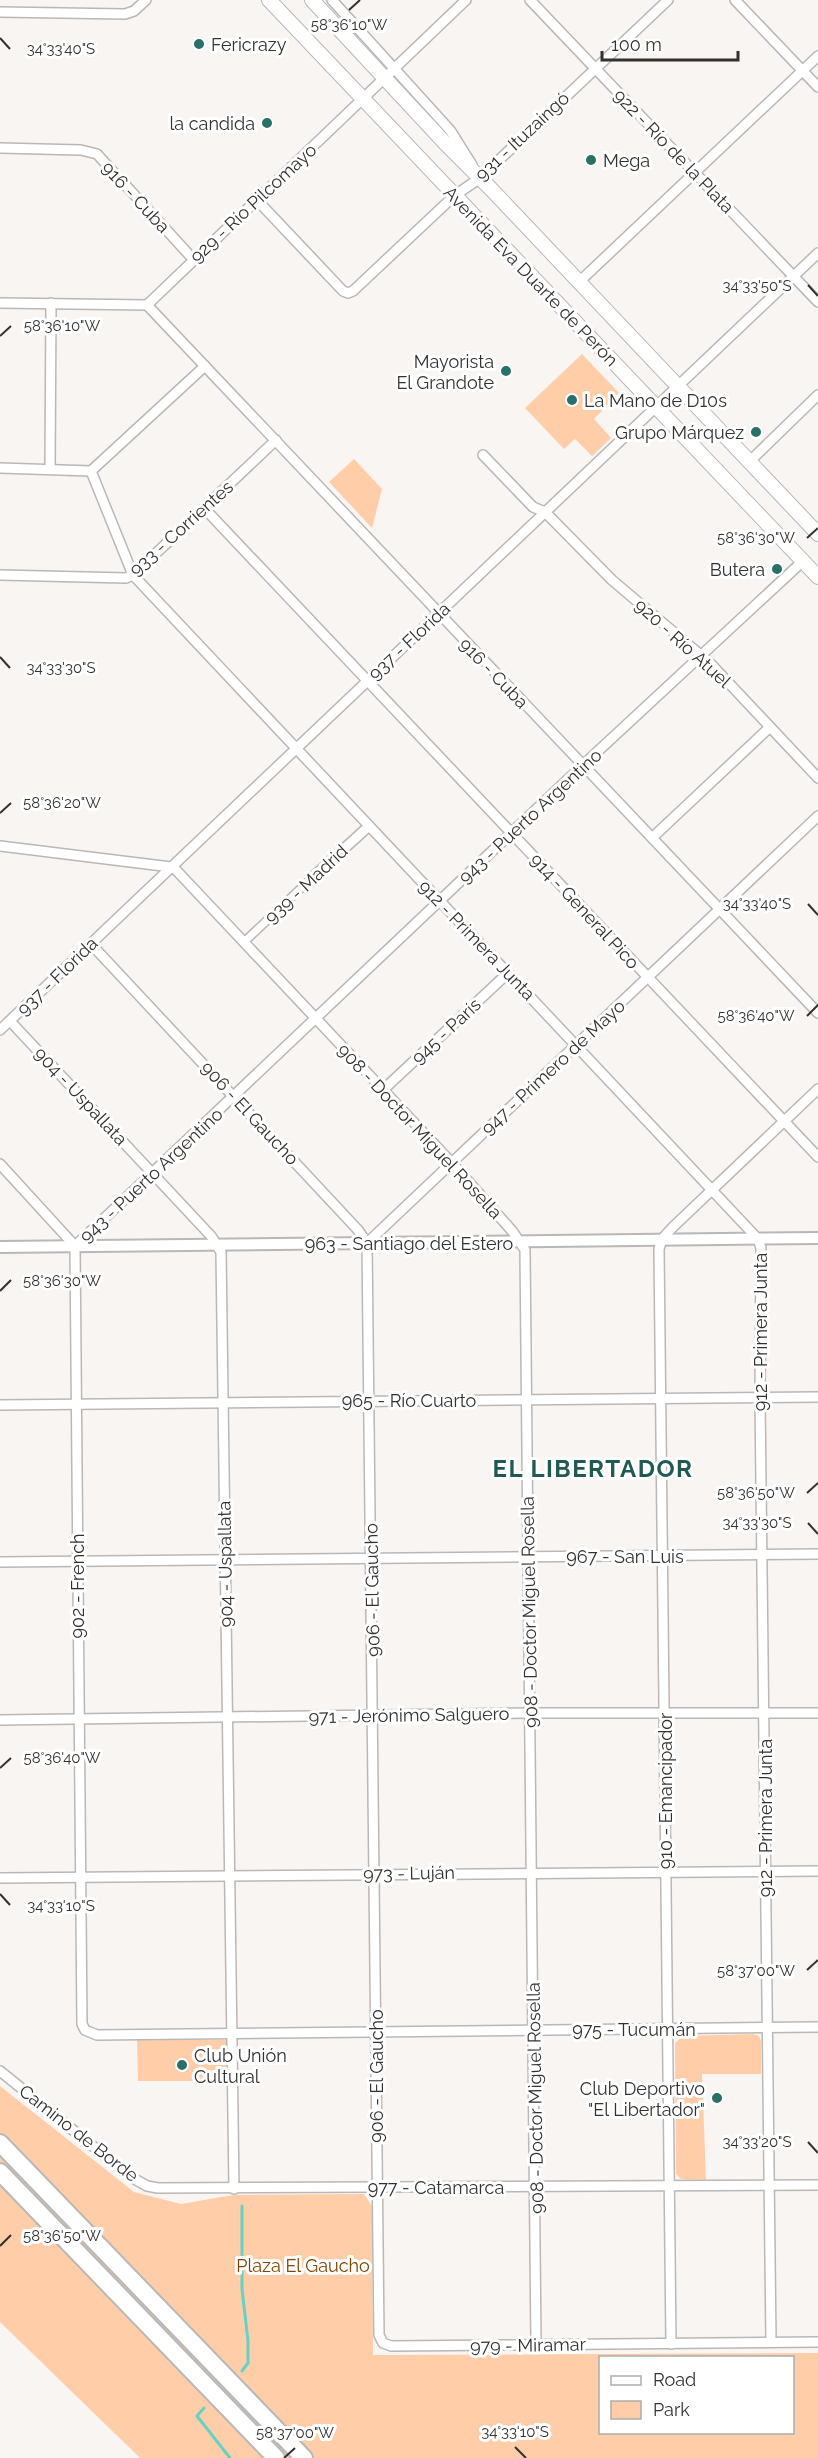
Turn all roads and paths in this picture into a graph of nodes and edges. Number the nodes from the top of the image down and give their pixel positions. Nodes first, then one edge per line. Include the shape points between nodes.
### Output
1 (146, 0) edge
2 (269, 0) edge
3 (312, 0) edge
4 (332, 0) edge
5 (466, 0) edge
6 (530, 0) edge
7 (668, 0) edge
8 (735, 0) edge
9 (0, 12) edge
10 (818, 56) edge
11 (594, 69) junction
12 (802, 71) junction
13 (390, 74) junction
14 (818, 87) edge
15 (363, 100) junction
16 (0, 148) edge
17 (693, 171) junction
18 (480, 178) junction
19 (456, 194) junction
20 (257, 200) junction
21 (818, 254) edge
22 (193, 259) junction
23 (794, 277) junction
24 (579, 282) junction
25 (818, 302) edge
26 (0, 303) edge
27 (51, 303) junction
28 (147, 305) junction
29 (205, 366) junction
30 (678, 387) junction
31 (818, 395) edge
32 (657, 407) junction
33 (276, 440) junction
34 (483, 455) dead end
35 (749, 462) junction
36 (0, 468) edge
37 (50, 469) junction
38 (91, 471) junction
39 (204, 508) junction
40 (545, 512) junction
41 (818, 534) edge
42 (803, 561) junction
43 (0, 575) edge
44 (129, 577) junction
45 (818, 577) edge
46 (438, 614) junction
47 (702, 655) junction
48 (367, 681) junction
49 (770, 728) junction
50 (296, 748) junction
51 (583, 765) junction
52 (818, 778) edge
53 (818, 816) edge
54 (369, 826) junction
55 (513, 833) junction
56 (652, 837) junction
57 (0, 846) edge
58 (171, 867) junction
59 (314, 876) joint
60 (440, 901) junction
61 (720, 909) junction
62 (244, 942) junction
63 (91, 944) junction
64 (508, 973) junction
65 (647, 977) junction
66 (818, 1013) edge
67 (316, 1019) junction
68 (10, 1021) junction
69 (0, 1030) edge
70 (577, 1045) junction
71 (818, 1089) edge
72 (383, 1090) junction
73 (234, 1096) junction
74 (784, 1121) junction
75 (818, 1157) edge
76 (452, 1163) junction
77 (0, 1164) edge
78 (153, 1173) junction
79 (712, 1190) junction
80 (818, 1238) edge
81 (662, 1239) junction
82 (758, 1239) junction
83 (521, 1242) junction
84 (367, 1243) junction
85 (218, 1245) junction
86 (75, 1246) junction
87 (0, 1247) edge
88 (818, 1397) edge
89 (760, 1398) junction
90 (660, 1399) junction
91 (527, 1400) junction
92 (222, 1401) junction
93 (369, 1401) junction
94 (77, 1404) junction
95 (0, 1405) edge
96 (818, 1554) edge
97 (763, 1555) junction
98 (529, 1556) junction
99 (663, 1556) junction
100 (371, 1559) junction
101 (77, 1561) junction
102 (225, 1561) junction
103 (0, 1562) edge
104 (530, 1713) junction
105 (664, 1713) junction
106 (765, 1713) junction
107 (818, 1713) edge
108 (373, 1716) junction
109 (227, 1717) junction
110 (0, 1720) edge
111 (79, 1720) junction
112 (818, 1870) edge
113 (531, 1872) junction
114 (666, 1872) junction
115 (765, 1872) junction
116 (374, 1874) junction
117 (228, 1876) junction
118 (81, 1877) junction
119 (0, 1878) edge
120 (818, 2027) edge
121 (767, 2028) junction
122 (535, 2029) junction
123 (667, 2030) junction
124 (231, 2032) junction
125 (375, 2032) junction
126 (90, 2033) joint
127 (0, 2071) edge
128 (0, 2143) edge
129 (0, 2172) edge
130 (670, 2185) junction
131 (769, 2185) junction
132 (818, 2185) edge
133 (377, 2187) junction
134 (536, 2187) junction
135 (234, 2189) junction
136 (771, 2342) junction
137 (818, 2342) edge
138 (383, 2343) joint
139 (671, 2344) junction
140 (536, 2345) junction
141 (276, 2458) edge
142 (304, 2458) edge

1 - 9 street via 125,14
2 - 15 main road
3 - 13 main road, Avenida Eva Duarte de Perón
4 - 13 street, Avenida Eva Duarte de Perón
5 - 13 street, 929 - Río Pilcomayo
6 - 11 street, 922 - Río de la Plata
7 - 11 street, 931 - Ituzaingó
8 - 12 street
10 - 12 street
11 - 17 street, 922 - Río de la Plata
11 - 18 street, 931 - Ituzaingó
12 - 14 street
12 - 17 street
13 - 15 street, 929 - Río Pilcomayo
13 - 18 main road, Avenida Eva Duarte de Perón
15 - 19 main road, Avenida Eva Duarte de Perón via 408,147 426,158
15 - 20 street, 929 - Río Pilcomayo
16 - 22 street, 916 - Cuba via 81,150 97,154
17 - 23 street, 922 - Río de la Plata
17 - 24 street
18 - 19 street, 931 - Ituzaingó
18 - 24 main road, Avenida Eva Duarte de Perón
19 - 20 street, 931 - Ituzaingó via 348,293
19 - 32 main road, Avenida Eva Duarte de Perón
20 - 22 street, 929 - Río Pilcomayo
21 - 23 street, 937 - Florida
22 - 28 street, 929 - Río Pilcomayo
23 - 25 street, 922 - Río de la Plata
23 - 30 street, 937 - Florida
24 - 30 main road, Avenida Eva Duarte de Perón
26 - 27 street
27 - 28 street
27 - 37 street
28 - 29 street, 916 - Cuba
29 - 33 street, 916 - Cuba
29 - 38 street
30 - 32 street, 937 - Florida
30 - 35 main road, Avenida Eva Duarte de Perón
31 - 35 street
32 - 40 street, 937 - Florida
32 - 42 main road, Avenida Eva Duarte de Perón
33 - 39 street, 933 - Corrientes
33 - 46 street, 916 - Cuba
34 - 40 street, 920 - Río Atuel via 533,507
35 - 41 main road, Avenida Eva Duarte de Perón
36 - 37 street
37 - 38 street
38 - 44 street, 912 - Primera Junta
39 - 44 street, 933 - Corrientes
39 - 48 street, 914 - General Pico
40 - 46 street, 937 - Florida
40 - 47 street, 920 - Río Atuel via 618,586
42 - 45 main road, Avenida Eva Duarte de Perón
42 - 47 street, 943 - Puerto Argentino
43 - 44 street, 933 - Corrientes
44 - 50 street, 912 - Primera Junta
46 - 48 street, 937 - Florida
46 - 51 street, 916 - Cuba
47 - 49 street, 920 - Río Atuel
47 - 51 street, 943 - Puerto Argentino
48 - 50 street, 937 - Florida
48 - 55 street, 914 - General Pico
49 - 52 street, 920 - Río Atuel
49 - 56 street
50 - 54 street, 912 - Primera Junta
50 - 58 street, 937 - Florida
51 - 55 street, 943 - Puerto Argentino
51 - 56 street, 916 - Cuba
53 - 61 street, 947 - Primero de Mayo
54 - 59 street, 939 - Madrid
54 - 60 street, 912 - Primera Junta
55 - 60 street, 943 - Puerto Argentino
55 - 65 street, 914 - General Pico
56 - 61 street, 916 - Cuba
57 - 58 street
58 - 62 street, 908 - Doctor Miguel Rosella
58 - 63 street, 937 - Florida
59 - 62 street, 939 - Madrid
60 - 64 street, 912 - Primera Junta
60 - 67 street, 943 - Puerto Argentino
61 - 65 street, 947 - Primero de Mayo
61 - 66 street, 916 - Cuba
62 - 67 street, 908 - Doctor Miguel Rosella
63 - 68 street, 937 - Florida
63 - 73 street, 906 - El Gaucho
64 - 70 street, 912 - Primera Junta
64 - 72 street, 945 - París
65 - 70 street, 947 - Primero de Mayo
65 - 74 street, 914 - General Pico
67 - 72 street, 908 - Doctor Miguel Rosella
67 - 73 street, 943 - Puerto Argentino
68 - 69 street, 937 - Florida
68 - 78 street, 904 - Uspallata
70 - 76 street, 947 - Primero de Mayo
70 - 79 street, 912 - Primera Junta
71 - 74 street
72 - 76 street, 908 - Doctor Miguel Rosella
73 - 78 street, 943 - Puerto Argentino
73 - 84 street, 906 - El Gaucho
74 - 75 street, 914 - General Pico
74 - 79 street
76 - 83 street, 908 - Doctor Miguel Rosella
76 - 84 street, 947 - Primero de Mayo
77 - 86 street
78 - 85 street, 904 - Uspallata
78 - 86 street, 943 - Puerto Argentino
79 - 81 street
79 - 82 street, 912 - Primera Junta
80 - 82 street, 963 - Santiago del Estero
81 - 82 street, 963 - Santiago del Estero
81 - 83 street, 963 - Santiago del Estero
81 - 90 street, 910 - Emancipador
82 - 89 street, 912 - Primera Junta
83 - 84 street, 963 - Santiago del Estero
83 - 91 street, 908 - Doctor Miguel Rosella via 525,1250
84 - 85 street, 963 - Santiago del Estero
84 - 93 street, 906 - El Gaucho
85 - 86 street, 963 - Santiago del Estero
85 - 92 street, 904 - Uspallata via 222,1258
86 - 87 street, 963 - Santiago del Estero
86 - 94 street, 902 - French
88 - 89 street, 965 - Río Cuarto
89 - 90 street, 965 - Río Cuarto
89 - 97 street, 912 - Primera Junta
90 - 91 street, 965 - Río Cuarto
90 - 99 street, 910 - Emancipador
91 - 93 street, 965 - Río Cuarto
91 - 98 street, 908 - Doctor Miguel Rosella
92 - 93 street, 965 - Río Cuarto
92 - 94 street, 965 - Río Cuarto
92 - 102 street, 904 - Uspallata
93 - 100 street, 906 - El Gaucho
94 - 95 street, 965 - Río Cuarto
94 - 101 street, 902 - French
96 - 97 street, 967 - San Luis
97 - 99 street, 967 - San Luis
97 - 106 street, 912 - Primera Junta
98 - 99 street, 967 - San Luis
98 - 100 street, 967 - San Luis
98 - 104 street, 908 - Doctor Miguel Rosella
99 - 105 street, 910 - Emancipador
100 - 102 street, 967 - San Luis
100 - 108 street, 906 - El Gaucho
101 - 102 street, 967 - San Luis
101 - 103 street, 967 - San Luis
101 - 111 street, 902 - French
102 - 109 street, 904 - Uspallata
104 - 105 street, 971 - Jerónimo Salguero
104 - 108 street, 971 - Jerónimo Salguero
104 - 113 street, 908 - Doctor Miguel Rosella
105 - 106 street, 971 - Jerónimo Salguero
105 - 114 street, 910 - Emancipador
106 - 107 street, 971 - Jerónimo Salguero
106 - 115 street, 912 - Primera Junta
108 - 109 street, 971 - Jerónimo Salguero
108 - 116 street, 906 - El Gaucho
109 - 111 street, 971 - Jerónimo Salguero
109 - 117 street, 904 - Uspallata
110 - 111 street, 971 - Jerónimo Salguero
111 - 118 street, 902 - French
112 - 115 street, 973 - Luján
113 - 114 street, 973 - Luján
113 - 116 street, 973 - Luján
113 - 122 street, 908 - Doctor Miguel Rosella
114 - 115 street, 973 - Luján
114 - 123 street, 910 - Emancipador
115 - 121 street, 912 - Primera Junta
116 - 117 street, 973 - Luján
116 - 125 street, 906 - El Gaucho
117 - 118 street, 973 - Luján
117 - 124 street, 904 - Uspallata
118 - 119 street, 973 - Luján
118 - 126 street, 902 - French via 82,2024
120 - 121 street, 975 - Tucumán
121 - 123 street, 975 - Tucumán
121 - 131 street, 912 - Primera Junta
122 - 123 street, 975 - Tucumán
122 - 125 street, 975 - Tucumán
122 - 134 street, 908 - Doctor Miguel Rosella
123 - 130 street, 910 - Emancipador
124 - 125 street, 975 - Tucumán
124 - 126 street, 975 - Tucumán
124 - 135 street, 904 - Uspallata
125 - 133 street, 906 - El Gaucho
127 - 135 street, Camino de Borde via 138,2181 167,2189
128 - 142 highway
129 - 141 highway
130 - 131 street, 977 - Catamarca
130 - 134 street, 977 - Catamarca
130 - 139 street, 910 - Emancipador
131 - 132 street, 977 - Catamarca
131 - 136 street, 912 - Primera Junta
133 - 134 street, 977 - Catamarca
133 - 135 street, 977 - Catamarca
133 - 138 street, 906 - El Gaucho via 379,2335
134 - 140 street, 908 - Doctor Miguel Rosella
136 - 137 street, 979 - Miramar
136 - 139 street, 979 - Miramar
138 - 140 street, 979 - Miramar
139 - 140 street, 979 - Miramar

